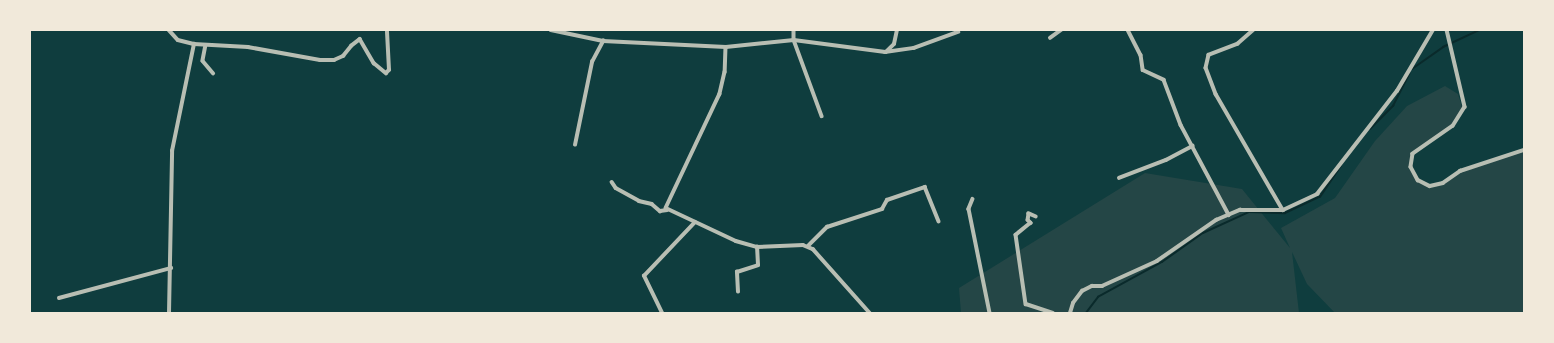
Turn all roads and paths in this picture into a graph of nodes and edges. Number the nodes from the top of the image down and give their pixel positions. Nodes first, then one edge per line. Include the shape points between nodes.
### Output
1 (169, 30) edge
2 (551, 30) edge
3 (794, 30) edge
4 (897, 30) edge
5 (1061, 30) edge
6 (1128, 30) edge
7 (1254, 30) edge
8 (1433, 30) edge
9 (1447, 30) edge
10 (387, 32) dead end
11 (958, 32) dead end
12 (1050, 38) dead end
13 (794, 40) junction
14 (603, 41) junction
15 (194, 44) junction
16 (206, 45) junction
17 (726, 47) junction
18 (885, 52) junction
19 (213, 73) dead end
20 (822, 116) dead end
21 (575, 145) dead end
22 (1192, 146) junction
23 (1524, 150) edge
24 (1119, 178) dead end
25 (612, 182) dead end
26 (973, 199) dead end
27 (667, 210) junction
28 (1283, 210) junction
29 (1229, 215) junction
30 (1036, 217) dead end
31 (939, 221) dead end
32 (695, 222) junction
33 (808, 246) junction
34 (757, 247) junction
35 (171, 268) junction
36 (738, 292) dead end
37 (59, 298) dead end
38 (169, 313) edge
39 (662, 313) edge
40 (870, 313) edge
41 (990, 313) edge
42 (1053, 313) edge
43 (1070, 313) edge

1 - 15 street via 178,40
2 - 14 street
3 - 13 street
4 - 18 street via 894,44
5 - 12 street
6 - 22 street via 1141,55 1143,70 1164,80
7 - 28 street via 1238,44 1209,55 1206,68 1216,94
8 - 28 street via 1397,91 1317,194
9 - 23 street via 1465,107 1453,126 1413,154 1411,167 1418,180 1430,186 1443,183 1460,171
10 - 16 street via 389,70 386,74 374,63 360,39 343,56 334,60 320,60 248,47
11 - 18 street via 914,48
13 - 17 street
13 - 18 street
13 - 20 street
14 - 17 street
14 - 21 street via 592,62
15 - 16 street
15 - 35 street via 172,151
16 - 19 street via 203,61
17 - 27 street via 725,72 720,94 666,205
22 - 24 street via 1166,160
22 - 29 street
25 - 27 street via 628,196 652,204 660,211
26 - 41 street via 969,209
27 - 32 street
28 - 29 street via 1240,210
29 - 43 street via 1207,226 1157,261 1102,286 1092,286 1082,291 1073,303
30 - 42 street via 1029,214 1028,220 1031,223 1016,235 1026,304
31 - 33 street via 925,187 887,200 882,209 827,227
32 - 34 street via 736,241
32 - 39 street via 644,276
33 - 34 street
33 - 40 street
34 - 36 street via 756,268 737,272
35 - 37 street
35 - 38 street

